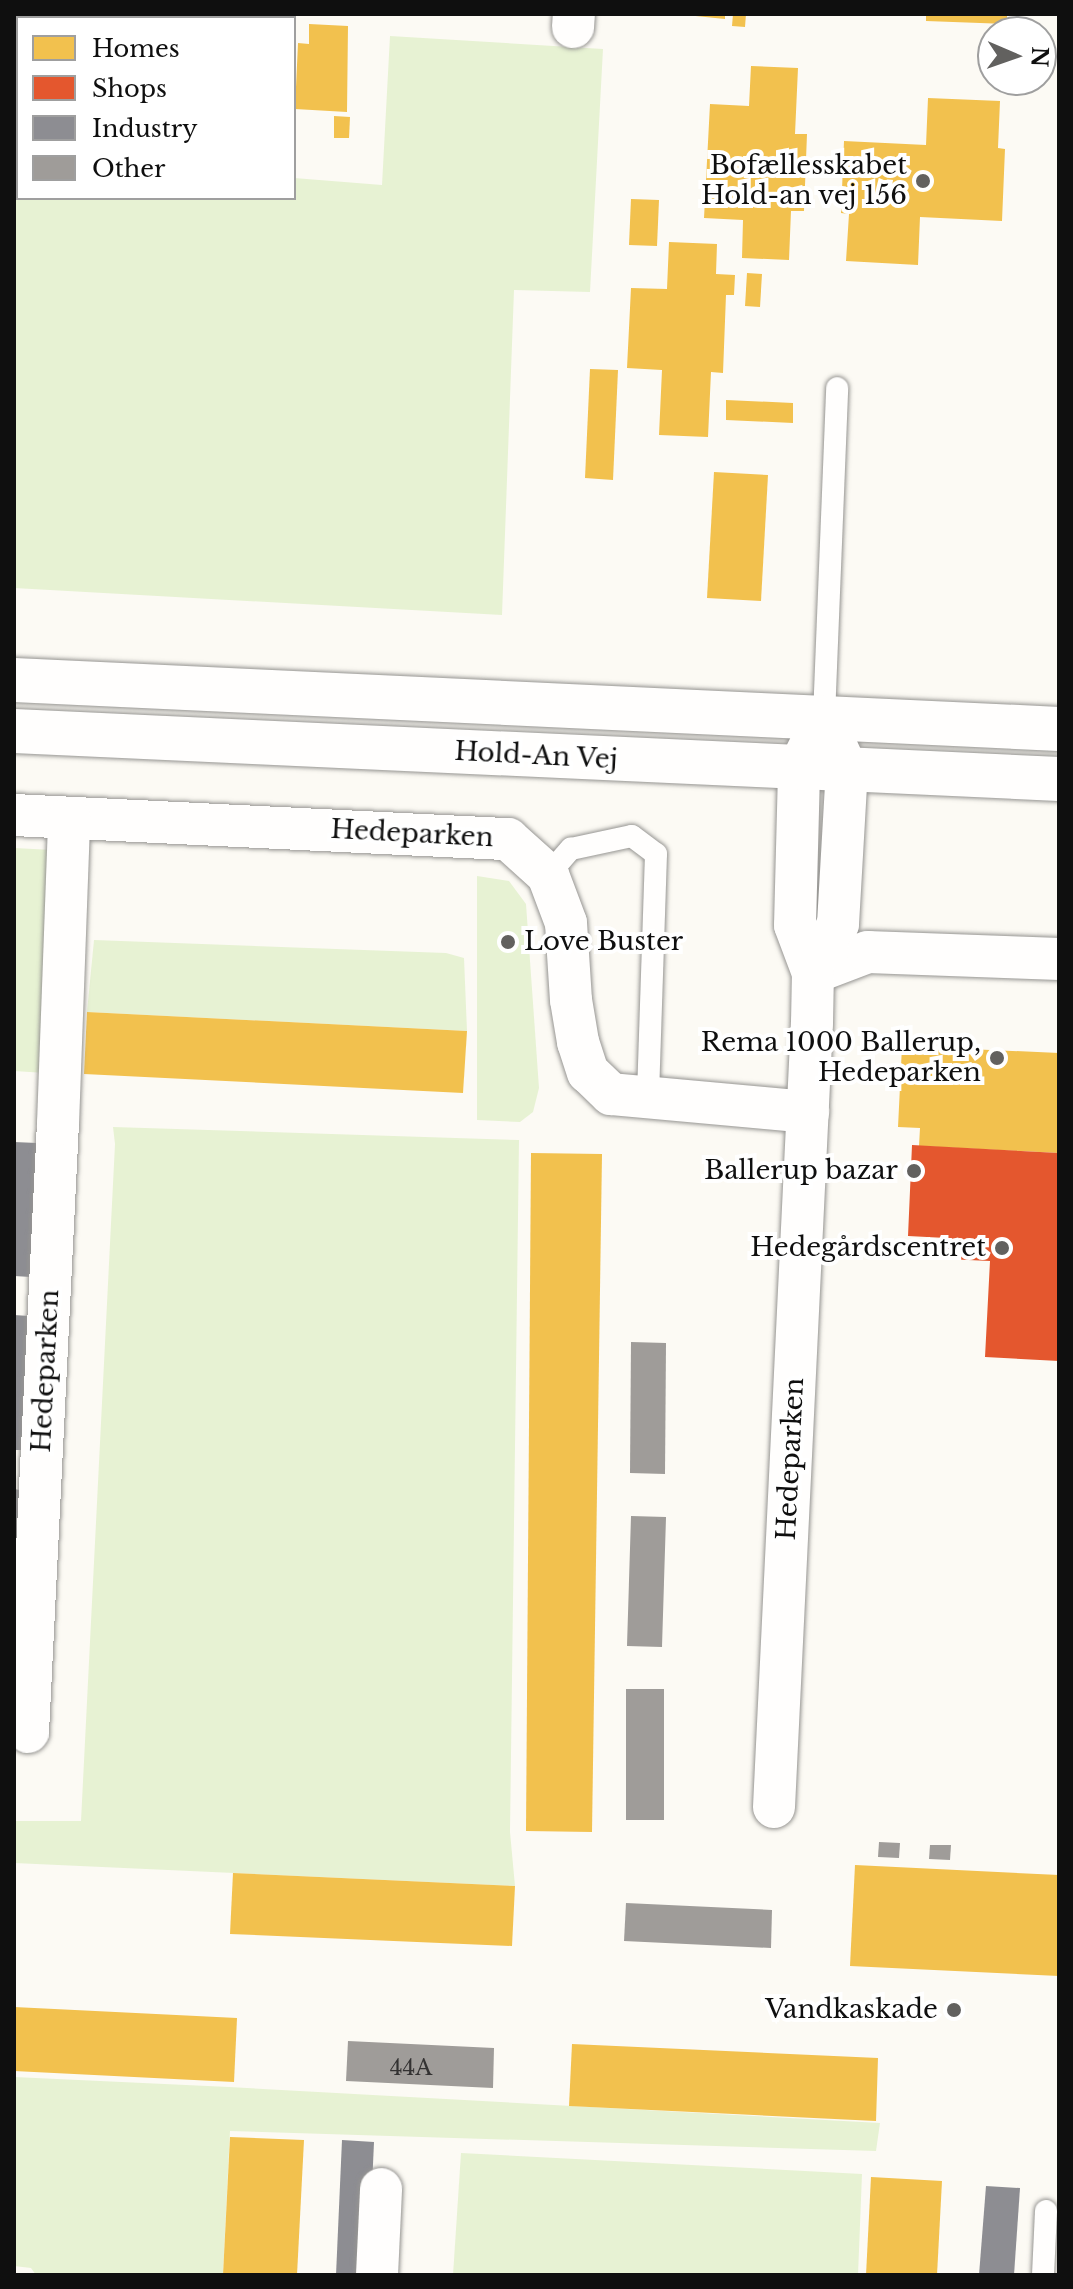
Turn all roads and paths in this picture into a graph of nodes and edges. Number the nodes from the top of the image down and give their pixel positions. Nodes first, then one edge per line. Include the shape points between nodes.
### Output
1 (837, 388) dead end
2 (14, 680) edge
3 (824, 717) junction
4 (1059, 729) edge
5 (14, 731) edge
6 (799, 768) junction
7 (847, 770) junction
8 (1059, 779) edge
9 (14, 815) edge
10 (69, 818) junction
11 (548, 875) junction
12 (1059, 959) edge
13 (813, 973) junction
14 (648, 1100) junction
15 (808, 1112) junction
16 (28, 1732) dead end
17 (774, 1807) dead end
18 (381, 2189) dead end
19 (1046, 2211) dead end
20 (377, 2275) edge
21 (1043, 2275) edge

1 - 3 lane
2 - 3 street, Hold-An Vej
3 - 4 street, Hold-An Vej
3 - 6 street, Hedeparken
3 - 7 street, Hedeparken
5 - 6 street, Hold-An Vej
6 - 7 street, Hold-An Vej
6 - 13 street, Hedeparken via 795,925
7 - 8 street, Hold-An Vej
7 - 13 street, Hedeparken via 838,924
9 - 10 street, Hedeparken
10 - 11 street, Hedeparken via 508,839
10 - 16 street, Hedeparken
11 - 14 street, Hedeparken via 566,923 571,1000 588,1072 611,1094
11 - 14 lane via 571,849 632,836 656,854
12 - 13 street via 868,952
13 - 15 street, Hedeparken
14 - 15 street, Hedeparken
15 - 17 street, Hedeparken
18 - 20 street
19 - 21 lane

